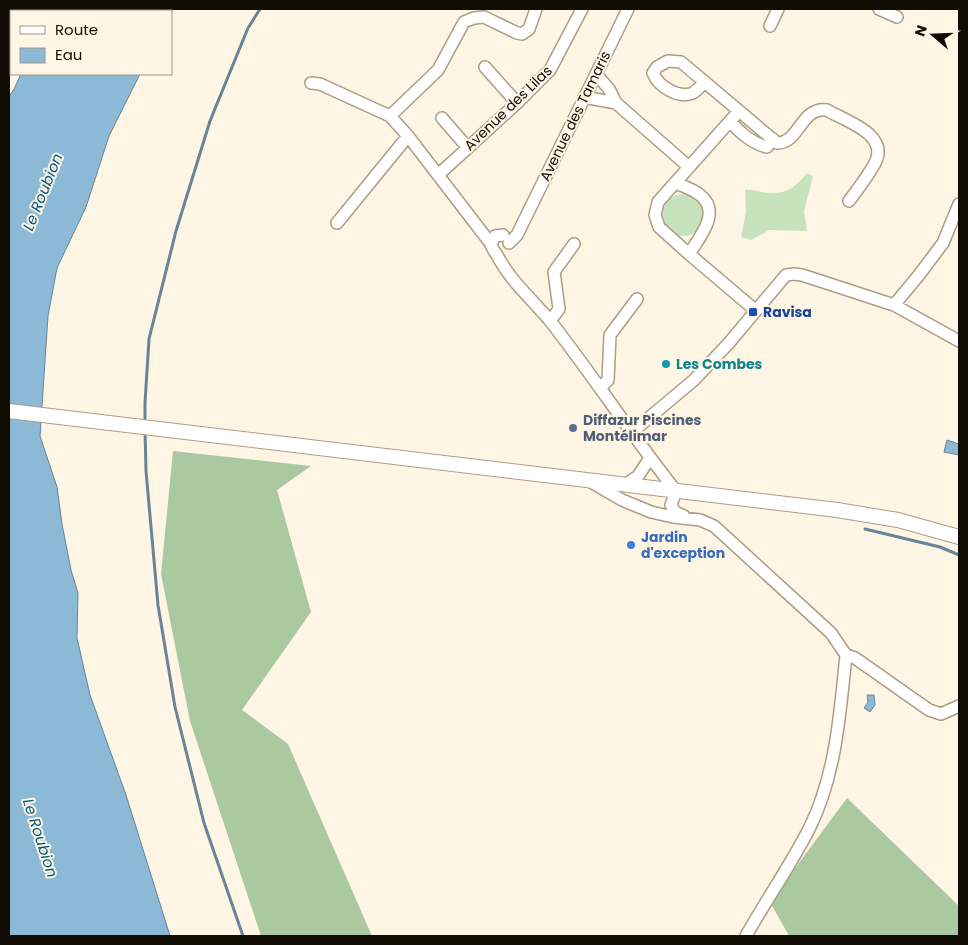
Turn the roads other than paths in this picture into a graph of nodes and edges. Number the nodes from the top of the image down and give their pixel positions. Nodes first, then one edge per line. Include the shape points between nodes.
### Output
1 (536, 9) edge
2 (582, 9) edge
3 (628, 9) edge
4 (778, 9) edge
5 (880, 9) edge
6 (897, 17) dead end
7 (770, 26) dead end
8 (485, 67) dead end
9 (596, 74) junction
10 (705, 82) dead end
11 (311, 83) dead end
12 (584, 97) junction
13 (517, 103) junction
14 (616, 104) junction
15 (739, 111) junction
16 (390, 116) junction
17 (442, 118) dead end
18 (730, 121) junction
19 (408, 136) junction
20 (773, 139) junction
21 (468, 148) junction
22 (689, 166) junction
23 (438, 174) junction
24 (675, 182) junction
25 (849, 201) dead end
26 (959, 204) edge
27 (337, 223) dead end
28 (672, 239) junction
29 (698, 239) junction
30 (500, 244) junction
31 (574, 244) dead end
32 (689, 254) junction
33 (637, 299) dead end
34 (894, 305) junction
35 (755, 310) junction
36 (550, 321) junction
37 (959, 341) edge
38 (601, 388) junction
39 (9, 411) edge
40 (632, 432) junction
41 (650, 458) junction
42 (589, 481) junction
43 (625, 485) junction
44 (676, 490) junction
45 (688, 518) junction
46 (959, 537) edge
47 (846, 655) junction
48 (959, 706) edge
49 (746, 936) edge

1 - 16 street via 529,30 522,34 484,17 464,22 438,70
2 - 13 street, Avenue des Lilas via 550,70
3 - 9 street, Avenue des Tamaris
4 - 7 street
5 - 6 street
8 - 13 street
9 - 12 street, Avenue des Tamaris
9 - 14 street
10 - 15 street
11 - 16 street via 320,84
12 - 14 street
12 - 30 street, Avenue des Tamaris via 517,235
13 - 21 street, Avenue des Lilas
14 - 22 street
15 - 18 street
15 - 20 street
16 - 19 street
17 - 21 street
18 - 20 street via 758,145 767,147
18 - 22 street
19 - 23 street
19 - 27 street
20 - 25 street via 782,144 811,113 820,109 868,133 877,143 876,162
21 - 23 street, Avenue des Lilas
22 - 24 street
23 - 30 street via 482,234
24 - 28 street via 658,202 655,215 659,227
24 - 29 street via 702,196 708,207 709,220
26 - 34 street via 942,243
28 - 29 street
28 - 32 street
29 - 32 street
30 - 36 street via 504,268
31 - 36 street via 554,272 559,309
32 - 35 street
33 - 38 street via 610,335 608,380
34 - 35 street via 794,274 786,275
34 - 37 street
35 - 40 street via 694,380
36 - 38 street
38 - 40 street
39 - 42 main road
40 - 41 street
41 - 43 street via 638,476
41 - 44 street
42 - 43 main road
42 - 45 street via 652,512
43 - 44 main road
44 - 45 street via 671,505 675,512
44 - 46 main road via 846,511 898,520
45 - 47 street via 714,526 831,633
47 - 48 street via 929,710 942,714
47 - 49 street via 831,765 822,796 810,827

